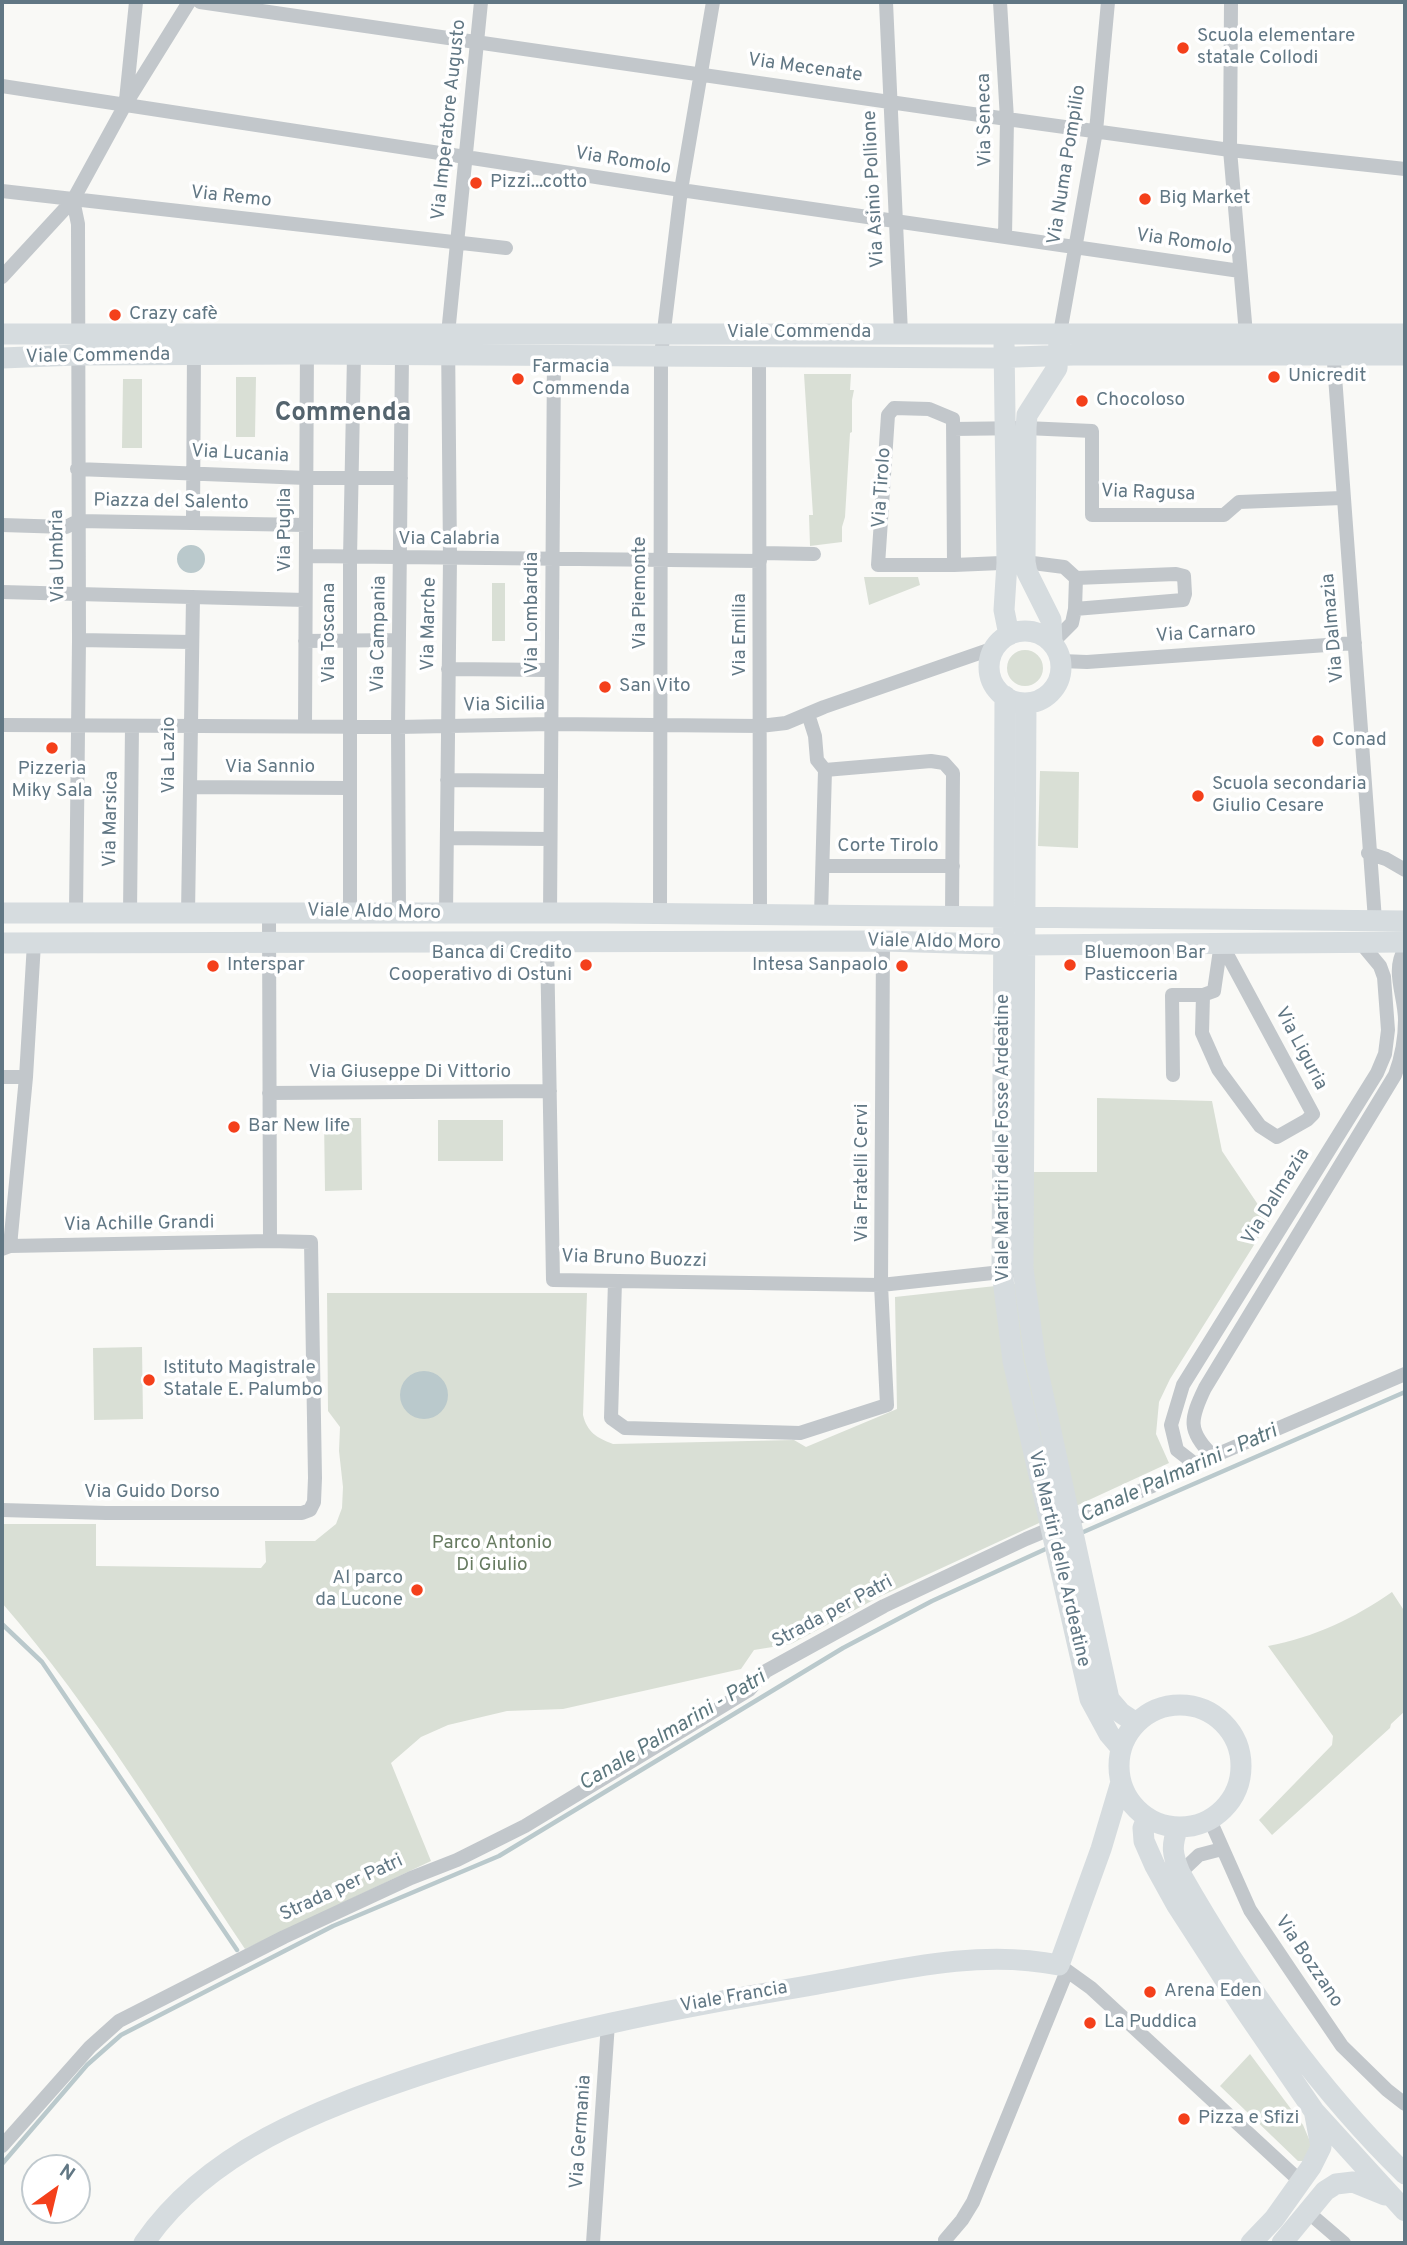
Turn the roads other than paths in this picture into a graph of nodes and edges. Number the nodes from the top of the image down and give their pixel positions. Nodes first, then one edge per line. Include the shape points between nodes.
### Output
1 (136, 2) edge
2 (189, 2) edge
3 (200, 2) edge
4 (481, 2) edge
5 (713, 2) edge
6 (886, 2) edge
7 (1000, 2) edge
8 (1108, 2) edge
9 (1231, 2) edge
10 (476, 40) junction
11 (700, 73) junction
12 (2, 86) edge
13 (890, 101) junction
14 (125, 105) junction
15 (1007, 119) junction
16 (1096, 131) junction
17 (1230, 150) junction
18 (465, 157) junction
19 (1405, 169) edge
20 (681, 190) junction
21 (2, 191) edge
22 (73, 200) junction
23 (896, 221) junction
24 (1005, 237) junction
25 (457, 242) junction
26 (1075, 247) junction
27 (506, 248) dead end
28 (1240, 271) junction
29 (2, 276) edge
30 (901, 333) junction
31 (1004, 333) junction
32 (1060, 333) junction
33 (2, 334) edge
34 (664, 334) junction
35 (1246, 334) junction
36 (1333, 334) junction
37 (1405, 334) edge
38 (448, 344) junction
39 (77, 345) junction
40 (307, 345) junction
41 (194, 346) junction
42 (354, 355) junction
43 (402, 355) junction
44 (554, 355) junction
45 (660, 355) junction
46 (1058, 355) junction
47 (1333, 355) junction
48 (1405, 355) edge
49 (759, 356) junction
50 (2, 358) edge
51 (1004, 358) junction
52 (1026, 428) junction
53 (953, 429) junction
54 (1003, 430) junction
55 (77, 468) junction
56 (194, 472) junction
57 (306, 478) junction
58 (351, 478) junction
59 (401, 478) junction
60 (1342, 498) junction
61 (78, 521) junction
62 (193, 522) junction
63 (2, 525) edge
64 (306, 525) junction
65 (814, 554) dead end
66 (306, 556) junction
67 (760, 557) junction
68 (350, 558) junction
69 (450, 558) junction
70 (401, 559) junction
71 (552, 559) junction
72 (660, 561) junction
73 (1016, 562) junction
74 (954, 565) junction
75 (1076, 578) junction
76 (2, 592) edge
77 (79, 594) junction
78 (193, 597) junction
79 (305, 600) junction
80 (1075, 609) junction
81 (79, 640) junction
82 (399, 640) junction
83 (1002, 641) junction
84 (191, 642) junction
85 (305, 642) junction
86 (350, 642) junction
87 (1355, 643) junction
88 (1056, 652) junction
89 (448, 669) junction
90 (551, 670) junction
91 (1005, 696) junction
92 (1026, 703) junction
93 (808, 714) junction
94 (551, 724) junction
95 (2, 725) edge
96 (77, 725) junction
97 (190, 725) junction
98 (304, 725) junction
99 (660, 725) junction
100 (132, 726) junction
101 (447, 726) junction
102 (760, 726) junction
103 (349, 727) junction
104 (398, 727) junction
105 (825, 770) junction
106 (447, 780) junction
107 (551, 781) junction
108 (190, 787) junction
109 (349, 788) junction
110 (447, 838) junction
111 (550, 838) junction
112 (1368, 852) junction
113 (823, 866) junction
114 (953, 866) junction
115 (1405, 870) edge
116 (350, 912) junction
117 (76, 913) junction
118 (130, 913) junction
119 (269, 913) junction
120 (606, 913) junction
121 (2, 914) edge
122 (188, 914) junction
123 (400, 914) junction
124 (446, 914) junction
125 (550, 914) junction
126 (660, 915) junction
127 (760, 915) junction
128 (821, 915) junction
129 (952, 915) junction
130 (1014, 916) junction
131 (1262, 918) junction
132 (1375, 920) junction
133 (1405, 921) edge
134 (883, 941) junction
135 (270, 942) junction
136 (547, 942) junction
137 (606, 942) junction
138 (1262, 942) junction
139 (1360, 942) junction
140 (1405, 942) edge
141 (2, 943) edge
142 (34, 943) junction
143 (1221, 943) junction
144 (1013, 945) junction
145 (1405, 949) edge
146 (1203, 995) junction
147 (1173, 1075) dead end
148 (2, 1077) edge
149 (26, 1077) junction
150 (550, 1091) junction
151 (269, 1093) junction
152 (270, 1241) junction
153 (6, 1247) edge
154 (1013, 1270) junction
155 (615, 1281) junction
156 (881, 1284) junction
157 (1035, 1357) joint
158 (1013, 1361) joint
159 (1405, 1374) edge
160 (1213, 1456) junction
161 (1195, 1464) junction
162 (2, 1510) edge
163 (302, 1513) joint
164 (1092, 1664) junction
165 (1136, 1723) junction
166 (1121, 1748) junction
167 (1121, 1782) junction
168 (1141, 1813) junction
169 (1210, 1820) junction
170 (1178, 1827) junction
171 (1101, 1849) junction
172 (1222, 1849) junction
173 (1180, 1873) junction
174 (1063, 1968) junction
175 (608, 2023) junction
176 (1405, 2104) edge
177 (1314, 2111) junction
178 (2, 2147) edge
179 (1405, 2174) edge
180 (1300, 2180) junction
181 (1398, 2204) edge
182 (1309, 2213) junction
183 (946, 2240) dead end
184 (144, 2243) edge
185 (593, 2243) edge
186 (1251, 2243) edge
187 (1282, 2243) edge
188 (1344, 2243) edge

1 - 14 street
2 - 14 street
3 - 10 street, Via Mecenate
4 - 10 street, Via Imperatore Augusto
5 - 11 street, Via Piemonte
6 - 13 street, Via Asinio Pollione
7 - 15 street, Via Seneca
8 - 16 street, Via Numa Pompilio
9 - 17 street
10 - 11 street, Via Mecenate
10 - 18 street, Via Imperatore Augusto
11 - 13 street, Via Mecenate
11 - 20 street, Via Piemonte
12 - 14 street, Via Romolo
13 - 15 street, Via Mecenate
13 - 23 street, Via Asinio Pollione
14 - 18 street, Via Romolo
14 - 22 street
15 - 16 street, Via Mecenate
15 - 24 street, Via Seneca
16 - 17 street, Via Mecenate
16 - 26 street, Via Numa Pompilio
17 - 19 street, Via Mecenate
17 - 28 street
18 - 20 street, Via Romolo
18 - 25 street, Via Imperatore Augusto
20 - 23 street, Via Romolo
20 - 34 street, Via Piemonte
21 - 22 street, Via Remo
22 - 25 street, Via Remo
22 - 29 street
22 - 39 street, Via Umbria via 78,224
23 - 24 street, Via Romolo
23 - 30 street, Via Asinio Pollione
24 - 26 street, Via Romolo
25 - 27 street, Via Imperatore Augusto
25 - 38 street, Via Imperatore Augusto
26 - 28 street, Via Romolo
26 - 32 street, Via Numa Pompilio
28 - 35 street
30 - 31 street, Viale Commenda
30 - 34 street, Viale Commenda
31 - 32 street, Viale Commenda
31 - 51 street
32 - 35 street, Viale Commenda
32 - 46 street
33 - 39 street, Viale Commenda
34 - 38 street, Viale Commenda
34 - 45 street, Via Piemonte
35 - 36 street, Viale Commenda
36 - 37 street, Viale Commenda
36 - 47 street, Via Dalmazia
38 - 40 street, Viale Commenda
38 - 43 street, Viale Commenda
38 - 44 street, Viale Commenda
38 - 69 street, Via Marche
39 - 41 street, Viale Commenda
39 - 50 street, Viale Commenda
39 - 55 street, Via Umbria
40 - 41 street, Viale Commenda
40 - 42 street, Viale Commenda
40 - 57 street, Via Puglia
41 - 56 street
42 - 43 street, Viale Commenda
42 - 58 street, Via Toscana
43 - 59 street, Via Campania
44 - 45 street, Viale Commenda
44 - 71 street, Via Lombardia
45 - 49 street, Viale Commenda
45 - 72 street, Via Piemonte
46 - 47 street, Viale Commenda
46 - 51 street, Viale Commenda
46 - 52 street via 1057,368 1027,415
47 - 48 street, Viale Commenda
47 - 60 street, Via Dalmazia
49 - 51 street, Viale Commenda
49 - 67 street, Via Emilia
51 - 54 street
52 - 54 street
52 - 60 street, Via Ragusa via 1092,431 1092,515 1224,515 1239,502
52 - 73 street
53 - 54 street
53 - 74 street
53 - 74 street, Via Tirolo via 953,419 929,409 894,408 888,415 877,565
54 - 73 street
55 - 56 street, Via Lucania
55 - 61 street, Via Umbria
56 - 57 street, Via Lucania
56 - 62 street
57 - 58 street, Via Lucania
57 - 64 street, Via Puglia
58 - 59 street, Via Lucania
58 - 68 street, Via Toscana
59 - 70 street, Via Campania
60 - 87 street, Via Dalmazia
61 - 62 street, Piazza del Salento
61 - 63 street, Piazza del Salento via 66,527
61 - 77 street, Via Umbria
62 - 64 street, Piazza del Salento
64 - 66 street, Via Puglia
65 - 67 street, Via Calabria
66 - 68 street, Via Calabria
66 - 79 street, Via Puglia
67 - 72 street, Via Calabria
67 - 102 street, Via Emilia
68 - 70 street, Via Calabria
68 - 86 street, Via Toscana
69 - 70 street, Via Calabria
69 - 71 street, Via Calabria
69 - 89 street, Via Marche
70 - 82 street, Via Campania
71 - 72 street, Via Calabria
71 - 90 street, Via Lombardia
72 - 99 street, Via Piemonte
73 - 74 street, Via Tirolo
73 - 75 street, Via Tirolo via 1064,567
73 - 83 street
73 - 88 street via 1027,572 1051,620
75 - 80 street
75 - 80 street, Via Tirolo via 1177,574 1184,576 1185,594 1183,600
76 - 77 street
77 - 78 street
77 - 81 street, Via Umbria
78 - 79 street
78 - 84 street, Via Lazio
79 - 85 street, Via Puglia
80 - 88 street
81 - 84 street
81 - 96 street, Via Umbria
82 - 86 street
82 - 104 street, Via Campania
83 - 88 street via 1021,631 1032,632 1043,636
83 - 91 street via 989,669
83 - 93 street, Via Sicilia
84 - 97 street, Via Lazio
85 - 86 street
85 - 98 street, Via Puglia
86 - 103 street, Via Toscana
87 - 88 street, Via Carnaro via 1087,662
87 - 112 street, Via Dalmazia
88 - 92 street via 1061,671 1053,690
89 - 90 street
89 - 101 street, Via Marche
90 - 94 street, Via Lombardia
91 - 92 street
91 - 130 street
92 - 130 street
93 - 102 street, Via Sicilia
93 - 105 street, Corte Tirolo via 817,760
94 - 99 street, Via Sicilia
94 - 101 street, Via Sicilia
94 - 107 street, Via Lombardia
95 - 96 street, Via Sicilia
96 - 100 street, Via Sicilia
96 - 117 street, Via Umbria
97 - 98 street, Via Sicilia
97 - 100 street, Via Sicilia
97 - 108 street, Via Lazio
98 - 103 street, Via Sicilia
99 - 102 street, Via Sicilia
99 - 126 street, Via Piemonte
100 - 118 street, Via Marsica
101 - 104 street, Via Sicilia
101 - 106 street, Via Marche
102 - 127 street, Via Emilia
103 - 104 street, Via Sicilia
103 - 109 street, Via Toscana
104 - 123 street, Via Campania
105 - 113 street, Corte Tirolo
105 - 114 street, Corte Tirolo via 944,763 953,773
106 - 107 street
106 - 110 street, Via Marche
107 - 111 street, Via Lombardia
108 - 109 street, Via Sannio
108 - 122 street, Via Lazio
109 - 116 street, Via Toscana
110 - 111 street
110 - 124 street, Via Marche
111 - 125 street, Via Lombardia
112 - 115 street
112 - 132 street, Via Dalmazia
113 - 114 street, Corte Tirolo
113 - 128 street, Corte Tirolo
114 - 129 street, Corte Tirolo
116 - 119 street, Viale Aldo Moro
116 - 123 street, Viale Aldo Moro
117 - 118 street, Viale Aldo Moro
117 - 121 street, Viale Aldo Moro
118 - 122 street, Viale Aldo Moro
119 - 122 street, Viale Aldo Moro
119 - 135 street
120 - 125 street, Viale Aldo Moro
120 - 126 street, Viale Aldo Moro
120 - 137 street
123 - 124 street, Viale Aldo Moro
124 - 125 street, Viale Aldo Moro
126 - 127 street, Viale Aldo Moro
127 - 128 street, Viale Aldo Moro
128 - 129 street, Viale Aldo Moro
129 - 130 street, Viale Aldo Moro
130 - 131 street, Viale Aldo Moro
130 - 144 street, Viale Martiri delle Fosse Ardeatine
131 - 132 street, Viale Aldo Moro
131 - 138 street
132 - 133 street, Viale Aldo Moro
134 - 137 street, Viale Aldo Moro
134 - 144 street, Viale Aldo Moro
134 - 156 street, Via Fratelli Cervi
135 - 136 street, Viale Aldo Moro
135 - 142 street, Viale Aldo Moro
135 - 151 street
136 - 137 street, Viale Aldo Moro
136 - 150 street, Via Bruno Buozzi
138 - 139 street, Viale Aldo Moro
138 - 143 street, Viale Aldo Moro
139 - 140 street, Viale Aldo Moro
139 - 161 street, Via Dalmazia via 1384,977 1385,1054 1183,1385 1171,1425 1177,1450
141 - 142 street, Viale Aldo Moro
142 - 149 street
143 - 144 street, Viale Aldo Moro
143 - 146 street, Via Liguria via 1214,991
143 - 146 street, Via Liguria via 1313,1114 1307,1121 1277,1137 1260,1126 1218,1069 1202,1033
144 - 154 street, Viale Martiri delle Fosse Ardeatine
145 - 160 street, Via Dalmazia via 1398,964 1405,1017 1403,1054 1395,1075 1205,1388 1194,1412 1193,1431
146 - 147 street via 1172,995
148 - 149 street
149 - 153 street
150 - 151 street, Via Giuseppe Di Vittorio
150 - 155 street, Via Bruno Buozzi via 553,1280
151 - 152 street
152 - 153 street, Via Achille Grandi
152 - 163 street, Via Achille Grandi via 311,1242 315,1478 314,1502
154 - 156 street
154 - 157 street, Viale Martiri delle Fosse Ardeatine
154 - 158 street, Viale Martiri delle Fosse Ardeatine
155 - 156 street, Via Bruno Buozzi
155 - 156 street, Via Fratelli Cervi via 611,1418 625,1427 800,1433 887,1405
157 - 164 street, Via Martiri delle Ardeatine
158 - 164 street, Via Martiri delle Ardeatine
159 - 160 street, Strada per Patri
160 - 161 street, Strada per Patri
161 - 178 street, Strada per Patri via 884,1606 766,1671 749,1690 525,1826 295,1932 119,2021 90,2047
162 - 163 street, Via Guido Dorso
164 - 165 street, Via Martiri delle Ardeatine via 1109,1699
164 - 166 street, Via Martiri delle Ardeatine via 1090,1699
165 - 166 street
165 - 169 street via 1170,1705 1189,1705 1223,1722 1241,1755 1241,1774 1236,1793
166 - 167 street
167 - 168 street
167 - 171 street
168 - 170 street
168 - 171 street via 1123,1814
168 - 177 street via 1144,1841 1176,1904
169 - 170 street
169 - 172 street, Via Bozzano
170 - 173 street via 1172,1843
171 - 174 street
172 - 173 street via 1199,1855
172 - 176 street, Via Bozzano via 1250,1910 1342,2046
173 - 179 street via 1267,2013 1367,2136
174 - 175 street, Viale Francia via 1031,1959 981,1958
174 - 180 street, Viale Francia via 1091,1988
174 - 183 street via 973,2202
175 - 184 street, Viale Francia via 443,2068 302,2120 248,2148 202,2182
175 - 185 street, Via Germania
177 - 180 street via 1321,2147
177 - 181 street
180 - 186 street
181 - 182 street via 1353,2182 1336,2183
182 - 187 street
182 - 188 street

